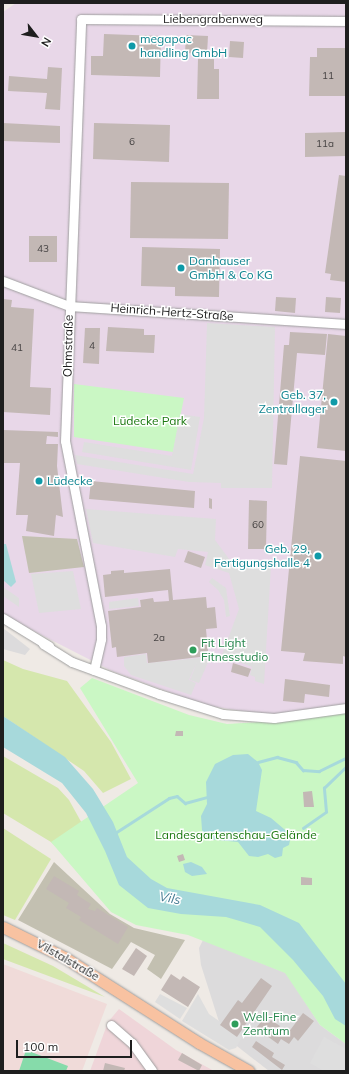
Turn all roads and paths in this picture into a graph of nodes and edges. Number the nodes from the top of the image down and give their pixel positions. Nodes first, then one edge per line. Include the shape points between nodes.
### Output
1 (81, 19) joint
2 (346, 21) edge
3 (3, 281) edge
4 (69, 306) junction
5 (346, 324) edge
6 (3, 618) edge
7 (94, 670) junction
8 (346, 708) edge
9 (3, 927) edge
10 (111, 1025) dead end
11 (152, 1071) edge
12 (249, 1071) edge

1 - 2 street, Liebengrabenweg
1 - 4 street, Ohmstraße
3 - 4 street, Heinrich-Hertz-Straße
4 - 5 street, Heinrich-Hertz-Straße
4 - 7 street, Ohmstraße via 65,441 101,626 101,639
6 - 7 street via 56,654
7 - 8 street via 199,707 242,717 274,718
9 - 12 main road, Vilstalstraße via 43,944 199,1043
10 - 11 street via 132,1043

